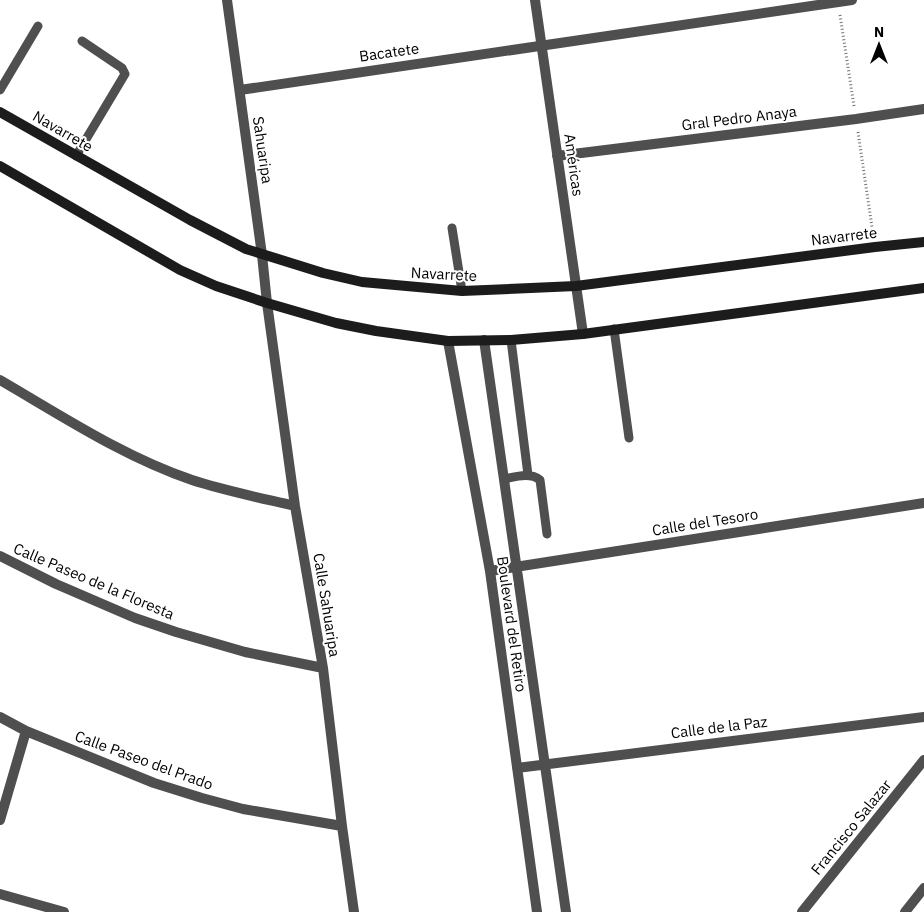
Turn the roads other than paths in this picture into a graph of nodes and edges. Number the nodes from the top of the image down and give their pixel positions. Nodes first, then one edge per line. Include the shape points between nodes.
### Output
1 (227, 0) edge
2 (535, 0) edge
3 (852, 0) edge
4 (38, 26) dead end
5 (82, 41) dead end
6 (542, 45) junction
7 (0, 90) edge
8 (240, 90) junction
9 (924, 109) edge
10 (0, 112) edge
11 (76, 156) junction
12 (557, 156) junction
13 (0, 167) edge
14 (452, 228) dead end
15 (924, 242) edge
16 (262, 255) junction
17 (576, 286) junction
18 (924, 288) edge
19 (462, 291) junction
20 (267, 303) junction
21 (614, 329) junction
22 (583, 334) junction
23 (484, 340) junction
24 (511, 340) junction
25 (448, 341) junction
26 (0, 380) edge
27 (628, 438) dead end
28 (528, 475) junction
29 (504, 479) junction
30 (924, 503) edge
31 (296, 506) junction
32 (547, 534) dead end
33 (0, 556) edge
34 (516, 567) junction
35 (490, 570) junction
36 (323, 668) junction
37 (0, 717) edge
38 (924, 717) edge
39 (26, 731) junction
40 (924, 760) edge
41 (545, 764) junction
42 (517, 768) junction
43 (0, 820) edge
44 (342, 826) junction
45 (924, 888) edge
46 (0, 894) edge
47 (64, 912) edge
48 (354, 912) edge
49 (537, 912) edge
50 (566, 912) edge
51 (802, 912) edge
52 (905, 912) edge

1 - 8 street, Sahuaripa
2 - 6 street, Américas
3 - 6 street, Bacatete
4 - 7 lane
5 - 11 lane via 122,68 125,74
6 - 8 street, Bacatete
6 - 12 street, Américas
8 - 16 street, Sahuaripa
9 - 12 street, Gral Pedro Anaya
10 - 11 main road, Navarrete
11 - 16 main road, Navarrete via 223,238
12 - 17 street, Américas
13 - 20 main road via 180,270
14 - 19 lane
15 - 17 main road, Navarrete
16 - 19 main road, Navarrete via 362,282
16 - 20 street, Sahuaripa
17 - 19 main road, Navarrete
17 - 22 street, Américas
18 - 21 main road
20 - 25 main road via 336,323
20 - 31 street, Calle Sahuaripa
21 - 22 main road
21 - 27 lane
22 - 24 main road
23 - 24 main road
23 - 25 main road
23 - 29 street, Boulevard del Retiro
24 - 28 lane
25 - 35 street, Boulevard del Retiro
26 - 31 street via 101,439 150,462 199,482
28 - 29 lane
28 - 32 lane via 540,480
29 - 34 street, Boulevard del Retiro
30 - 34 street, Calle del Tesoro
31 - 36 street, Calle Sahuaripa
33 - 36 street, Calle Paseo de la Floresta via 135,618 246,652
34 - 35 street, Calle del Tesoro
34 - 41 street, Boulevard del Retiro
35 - 42 street, Boulevard del Retiro
36 - 44 street, Calle Sahuaripa
37 - 39 street, Calle Paseo del Prado
38 - 41 street, Calle de la Paz
39 - 43 street
39 - 44 street, Calle Paseo del Prado via 154,783 202,798 243,809
40 - 51 street, Francisco Salazar
41 - 42 street, Calle de la Paz
41 - 50 street, Boulevard del Retiro
42 - 49 street, Boulevard del Retiro
44 - 48 street, Calle Sahuaripa
45 - 52 street
46 - 47 street

